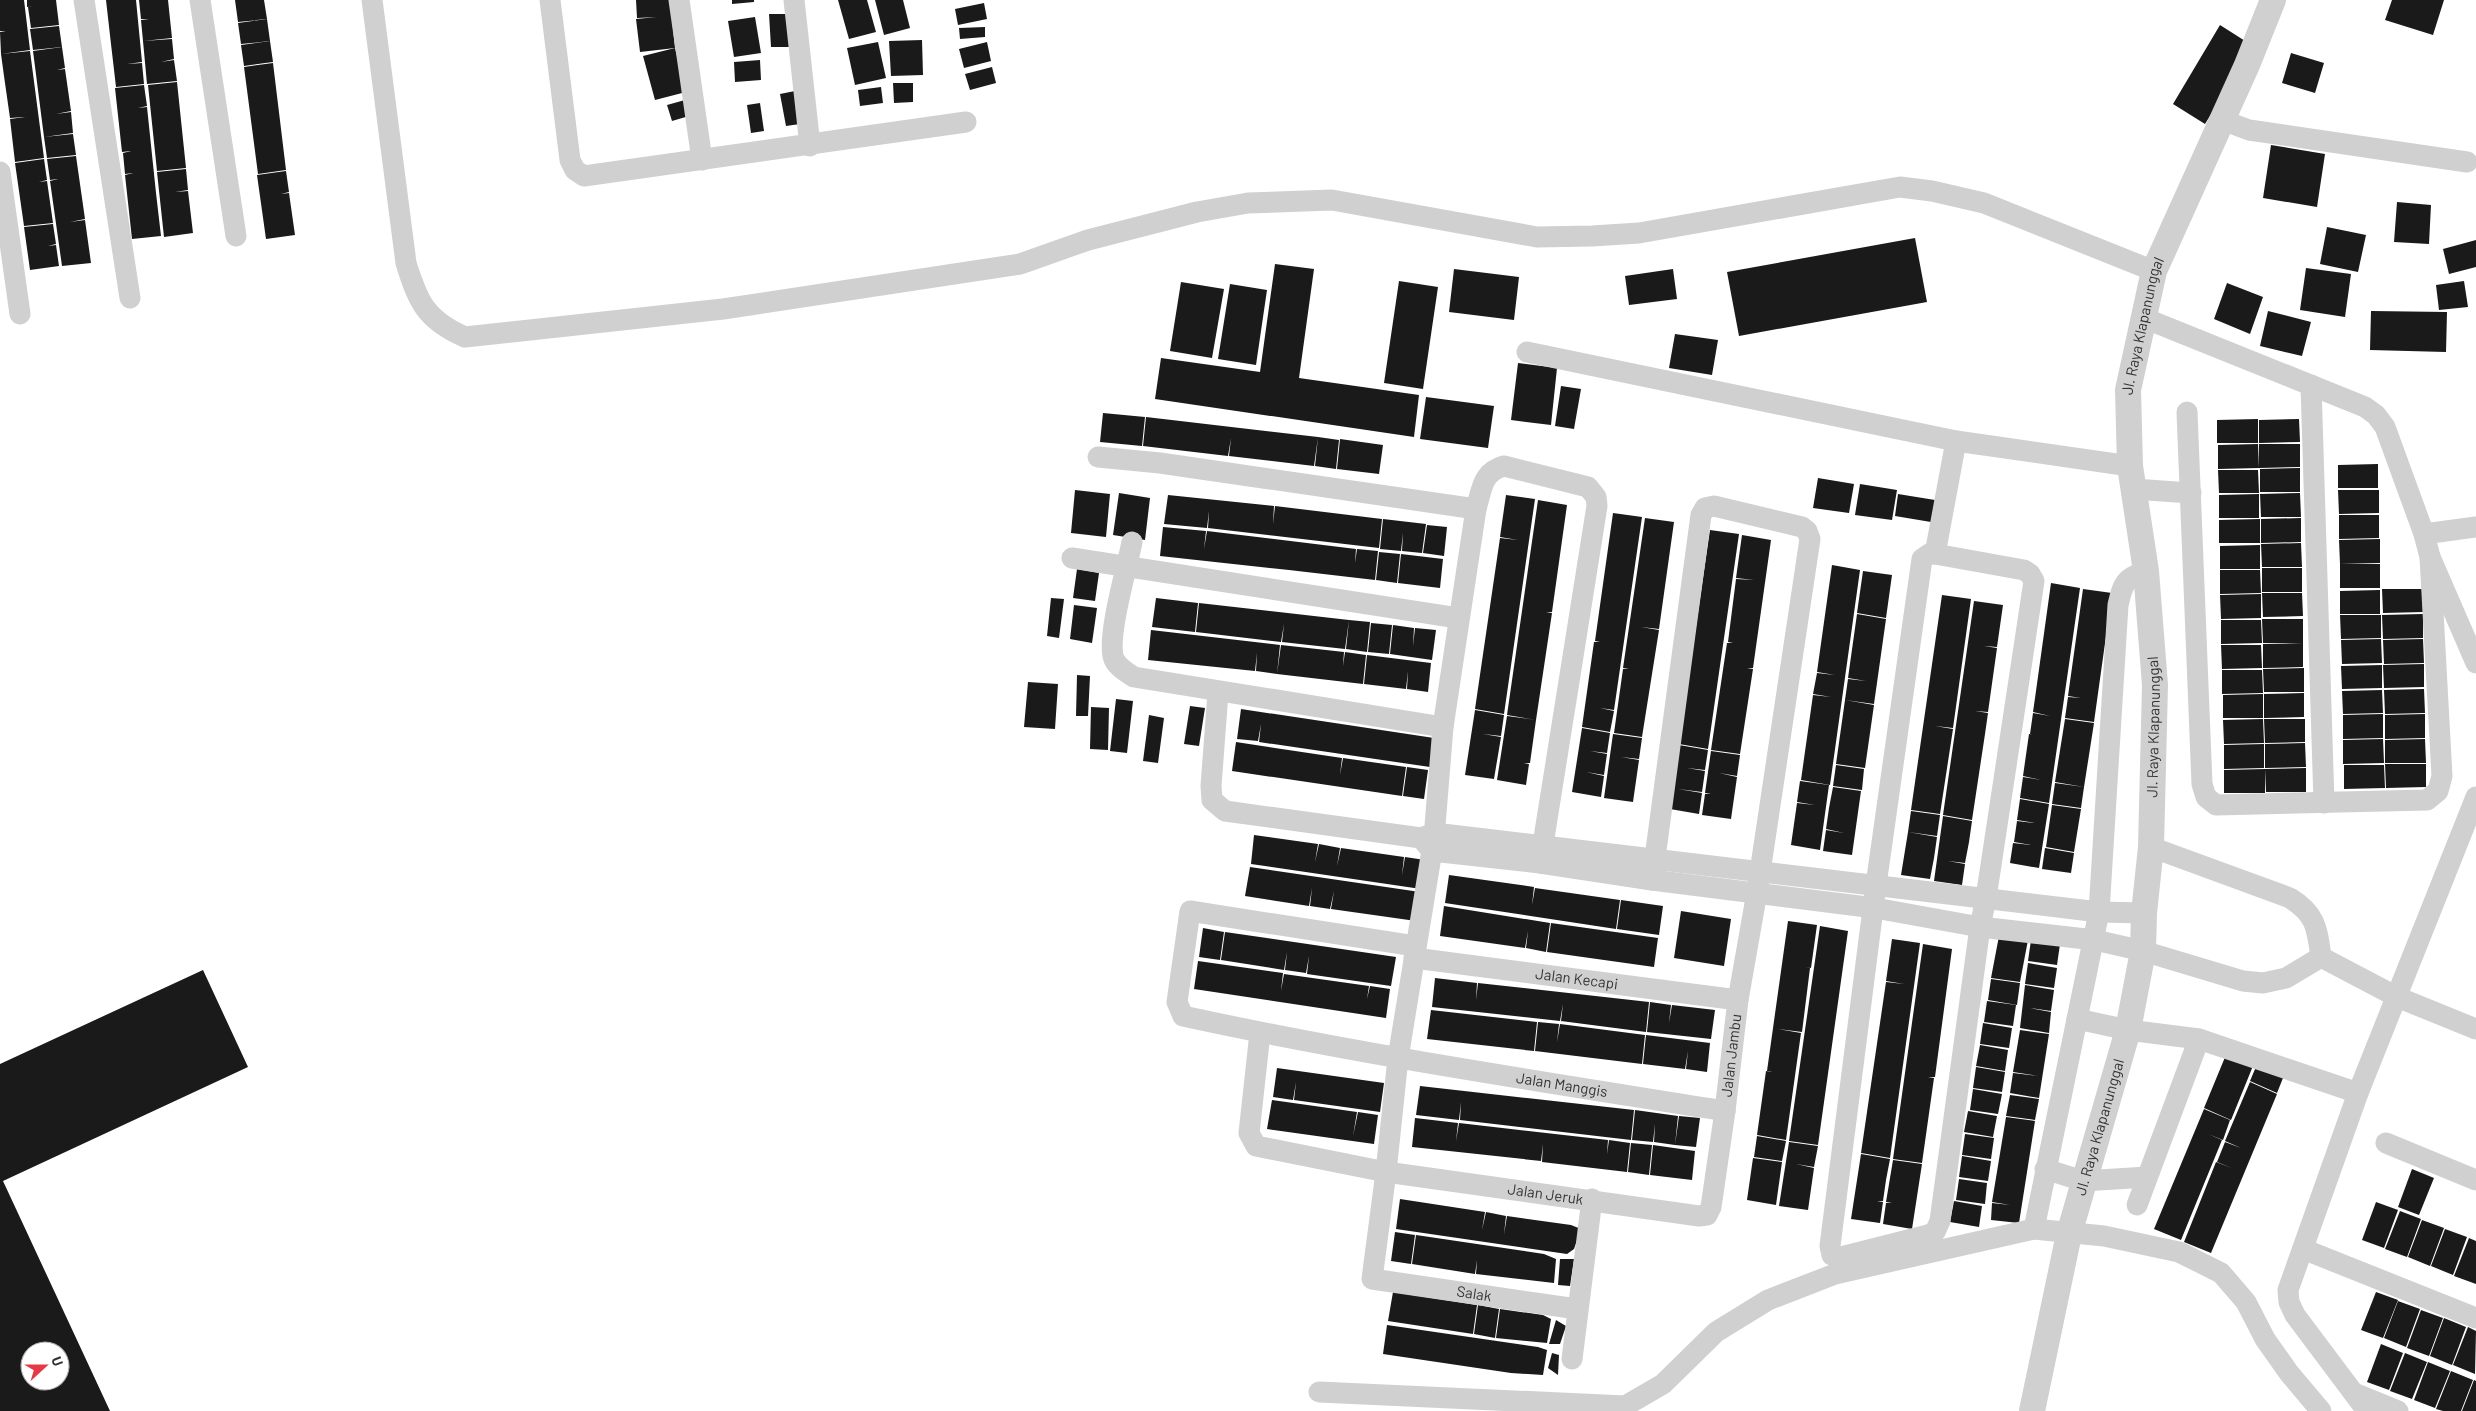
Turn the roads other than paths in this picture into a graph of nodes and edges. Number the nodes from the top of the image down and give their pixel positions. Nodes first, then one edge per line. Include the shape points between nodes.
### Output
1 (84, 0) edge
2 (200, 0) edge
3 (372, 0) edge
4 (550, 0) edge
5 (679, 0) edge
6 (794, 0) edge
7 (2274, 0) edge
8 (2222, 120) junction
9 (966, 122) dead end
10 (810, 146) junction
11 (702, 160) junction
12 (2467, 162) dead end
13 (0, 172) edge
14 (236, 236) dead end
15 (2154, 271) junction
16 (130, 298) dead end
17 (20, 314) dead end
18 (2144, 318) junction
19 (1527, 352) dead end
20 (2311, 386) junction
21 (2187, 412) dead end
22 (1956, 441) junction
23 (1098, 457) dead end
24 (2131, 477) junction
25 (2191, 493) junction
26 (1476, 509) junction
27 (2476, 527) edge
28 (2424, 534) junction
29 (1132, 542) dead end
30 (1936, 554) junction
31 (2430, 557) junction
32 (1072, 558) dead end
33 (1127, 566) junction
34 (2146, 572) junction
35 (1458, 618) junction
36 (2476, 663) edge
37 (1218, 692) junction
38 (1443, 727) junction
39 (2476, 797) edge
40 (2324, 803) junction
41 (1429, 841) junction
42 (2151, 847) junction
43 (1541, 854) junction
44 (1655, 858) junction
45 (1760, 871) junction
46 (1652, 880) junction
47 (1876, 885) junction
48 (1758, 892) junction
49 (1986, 898) junction
50 (1874, 908) junction
51 (2099, 912) junction
52 (2144, 914) junction
53 (1980, 927) junction
54 (2095, 940) junction
55 (2143, 951) junction
56 (1415, 952) junction
57 (2320, 956) junction
58 (2397, 996) junction
59 (1738, 1000) junction
60 (2076, 1019) junction
61 (2476, 1029) edge
62 (2128, 1030) junction
63 (1260, 1033) junction
64 (2200, 1039) junction
65 (1398, 1058) junction
66 (2358, 1093) junction
67 (1725, 1111) junction
68 (2386, 1143) dead end
69 (2045, 1169) junction
70 (1386, 1172) junction
71 (2147, 1177) junction
72 (2476, 1180) edge
73 (2083, 1181) junction
74 (1592, 1199) junction
75 (2137, 1205) dead end
76 (1704, 1216) joint
77 (2034, 1229) junction
78 (2069, 1234) junction
79 (2303, 1249) junction
80 (1577, 1309) junction
81 (2476, 1318) edge
82 (1572, 1359) dead end
83 (1319, 1392) dead end
84 (2351, 1392) junction
85 (1625, 1409) edge
86 (2032, 1411) edge
87 (2321, 1411) edge
88 (2367, 1411) edge
89 (2398, 1411) edge

1 - 16 street
2 - 14 street
3 - 15 street via 406,263 415,294 424,308 436,322 465,337 723,309 1020,264 1088,240 1197,212 1248,203 1290,201 1332,200 1537,236 1592,236 1639,233 1900,187 1932,190 1984,203
4 - 11 street via 570,160 575,170 584,176
5 - 11 street
6 - 10 street
7 - 8 street, Jl. Raya Klapanunggal
8 - 12 street via 2248,130
8 - 15 street, Jl. Raya Klapanunggal
9 - 10 street
10 - 11 street
13 - 17 street
15 - 18 street, Jl. Raya Klapanunggal
18 - 20 street
18 - 24 street, Jl. Raya Klapanunggal via 2128,390
19 - 22 street
20 - 28 street via 2365,407 2376,415 2385,427
20 - 40 street
21 - 25 street
22 - 24 street
22 - 30 street
23 - 26 street via 1160,463
24 - 25 street
24 - 34 street, Jl. Raya Klapanunggal
25 - 40 street via 2202,784 2206,797 2216,805
26 - 35 street
26 - 43 street via 1486,476 1492,469 1504,466 1588,487 1596,496 1597,506
27 - 28 street
28 - 31 street
29 - 33 street
30 - 47 street via 1922,559
30 - 49 street via 2024,570 2034,581
31 - 36 street
31 - 40 street via 2442,776 2438,791 2427,800
32 - 33 street
33 - 35 street
33 - 37 street via 1113,630 1113,658 1134,677
34 - 42 street, Jl. Raya Klapanunggal via 2155,685
34 - 51 street via 2131,576 2122,586 2118,605
35 - 38 street
37 - 38 street
37 - 41 street via 1211,786 1212,800 1225,811
38 - 41 street
39 - 58 street
41 - 43 street
41 - 56 street
42 - 52 street, Jl. Raya Klapanunggal
42 - 57 street via 2290,898 2304,907 2316,926
43 - 44 street
43 - 46 street
44 - 45 street
44 - 45 street, Jalan Jambu via 1701,515 1705,508 1714,506 1802,527 1810,539
44 - 46 street, Jalan Jambu
45 - 47 street
45 - 48 street, Jalan Jambu
46 - 48 street
47 - 49 street
47 - 50 street
48 - 50 street
48 - 59 street, Jalan Jambu
49 - 51 street
49 - 53 street
50 - 53 street
50 - 53 street via 1830,1246 1832,1255 1841,1257 1928,1235 1934,1232 1940,1221
51 - 52 street
51 - 54 street
52 - 55 street, Jl. Raya Klapanunggal
53 - 54 street
54 - 55 street
54 - 60 street
55 - 57 street via 2243,981 2263,983 2286,978
55 - 62 street, Jl. Raya Klapanunggal
56 - 59 street, Jalan Kecapi
56 - 63 street, Jalan Kecapi via 1190,911 1178,1009 1183,1016
56 - 65 street
57 - 58 street
58 - 61 street
58 - 66 street
59 - 67 street, Jalan Jambu
60 - 62 street
60 - 69 street
62 - 64 street
62 - 73 street, Jl. Raya Klapanunggal
63 - 65 street, Jalan Manggis
63 - 70 street, Jalan Jeruk via 1249,1133 1256,1146
64 - 66 street
64 - 71 street
65 - 67 street, Jalan Manggis
65 - 70 street
66 - 79 street
67 - 76 street, Jalan Jambu via 1711,1207
68 - 72 street
69 - 73 street
69 - 77 street
70 - 74 street, Jalan Jeruk
70 - 80 street, Salak via 1372,1279
71 - 73 street
71 - 75 street
73 - 78 street, Jl. Raya Klapanunggal
74 - 76 street, Jalan Jeruk
74 - 80 street
77 - 78 street
77 - 85 street via 1835,1274 1768,1300 1716,1332 1664,1384
78 - 86 street, Jl. Raya Klapanunggal
78 - 87 street via 2104,1236 2179,1252 2221,1273 2246,1302 2265,1339 2289,1374
79 - 81 street
79 - 84 street via 2288,1290 2288,1302
80 - 82 street
83 - 85 street
84 - 88 street
84 - 89 street

